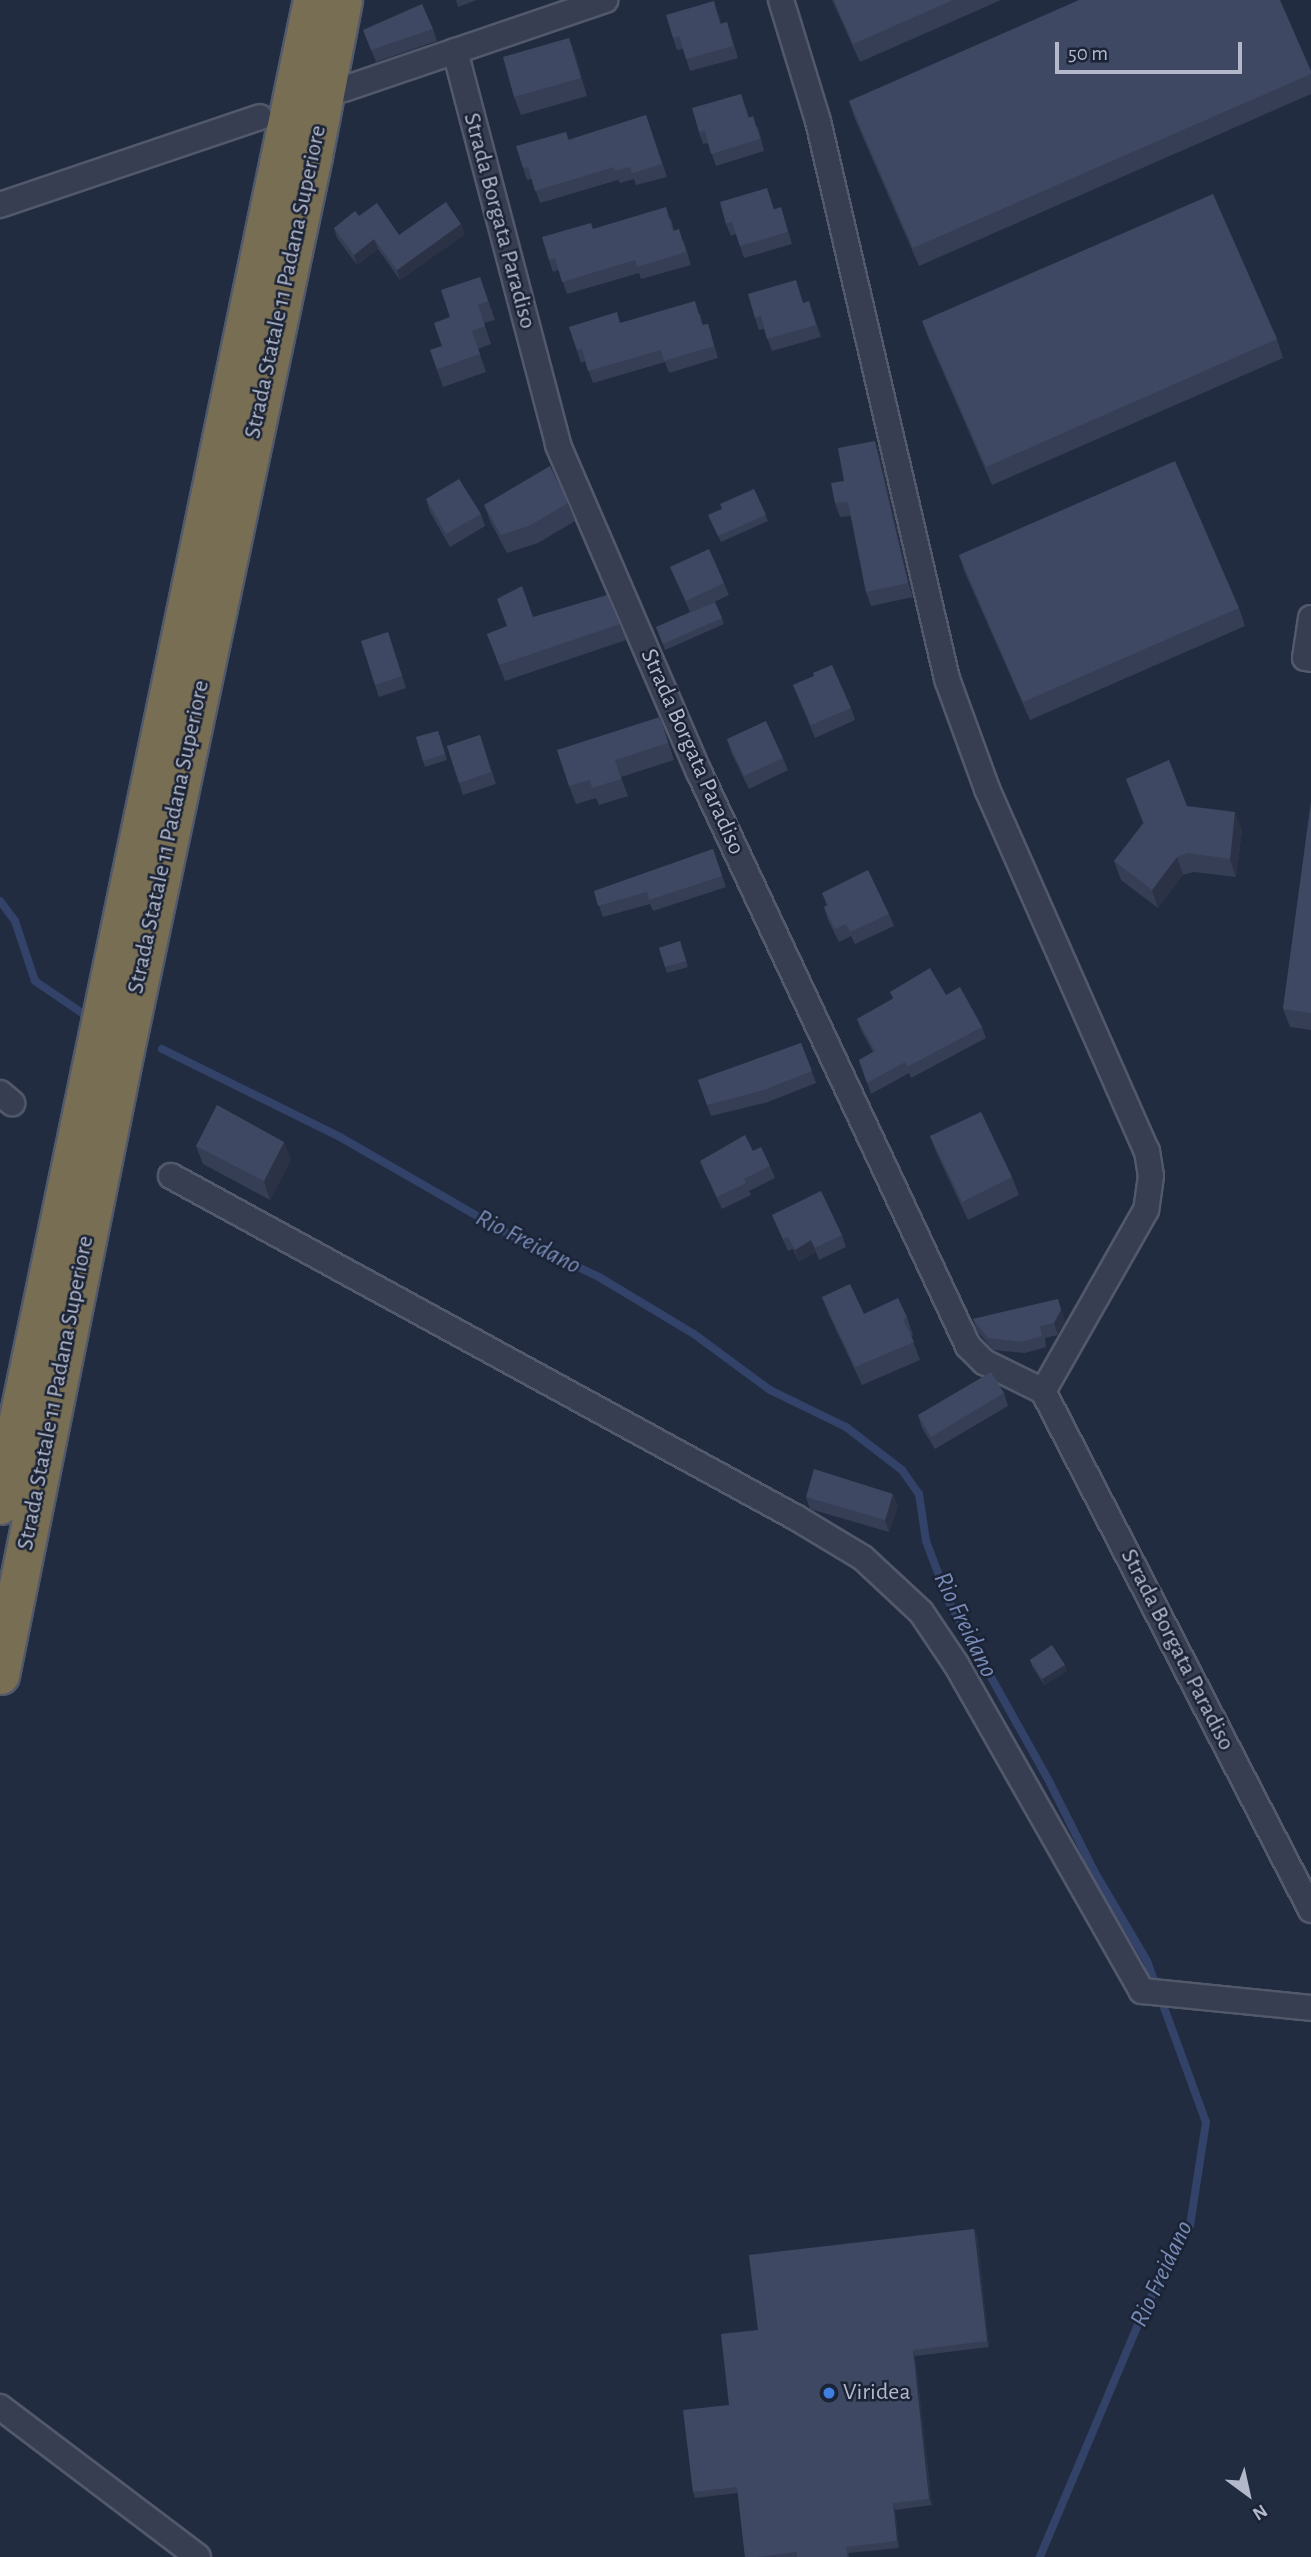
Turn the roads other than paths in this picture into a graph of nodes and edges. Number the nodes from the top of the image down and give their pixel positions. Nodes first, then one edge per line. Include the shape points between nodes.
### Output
1 (312, 0) edge
2 (343, 0) edge
3 (605, 0) edge
4 (781, 0) edge
5 (455, 51) junction
6 (344, 89) dead end
7 (260, 117) dead end
8 (0, 205) edge
9 (1311, 618) edge
10 (1311, 659) edge
11 (171, 1176) dead end
12 (1043, 1391) junction
13 (16, 1421) junction
14 (0, 1464) edge
15 (0, 1505) edge
16 (0, 1675) edge
17 (1311, 1910) edge
18 (1311, 2008) edge
19 (0, 2407) edge
20 (198, 2557) edge

1 - 13 highway, Strada Statale 11 Padana Superiore
2 - 16 highway, Strada Statale 11 Padana Superiore
3 - 5 street
4 - 12 street via 818,121 947,679 986,789 1147,1151 1151,1176 1146,1210
5 - 6 street
5 - 12 street, Strada Borgata Paradiso via 558,446 699,772 968,1346 984,1362
7 - 8 street
9 - 10 street via 1305,658
11 - 18 street via 863,1558 921,1612 956,1664 1142,1991
12 - 17 street, Strada Borgata Paradiso
13 - 14 highway
13 - 15 highway, Strada Statale 11 Padana Superiore
19 - 20 street

